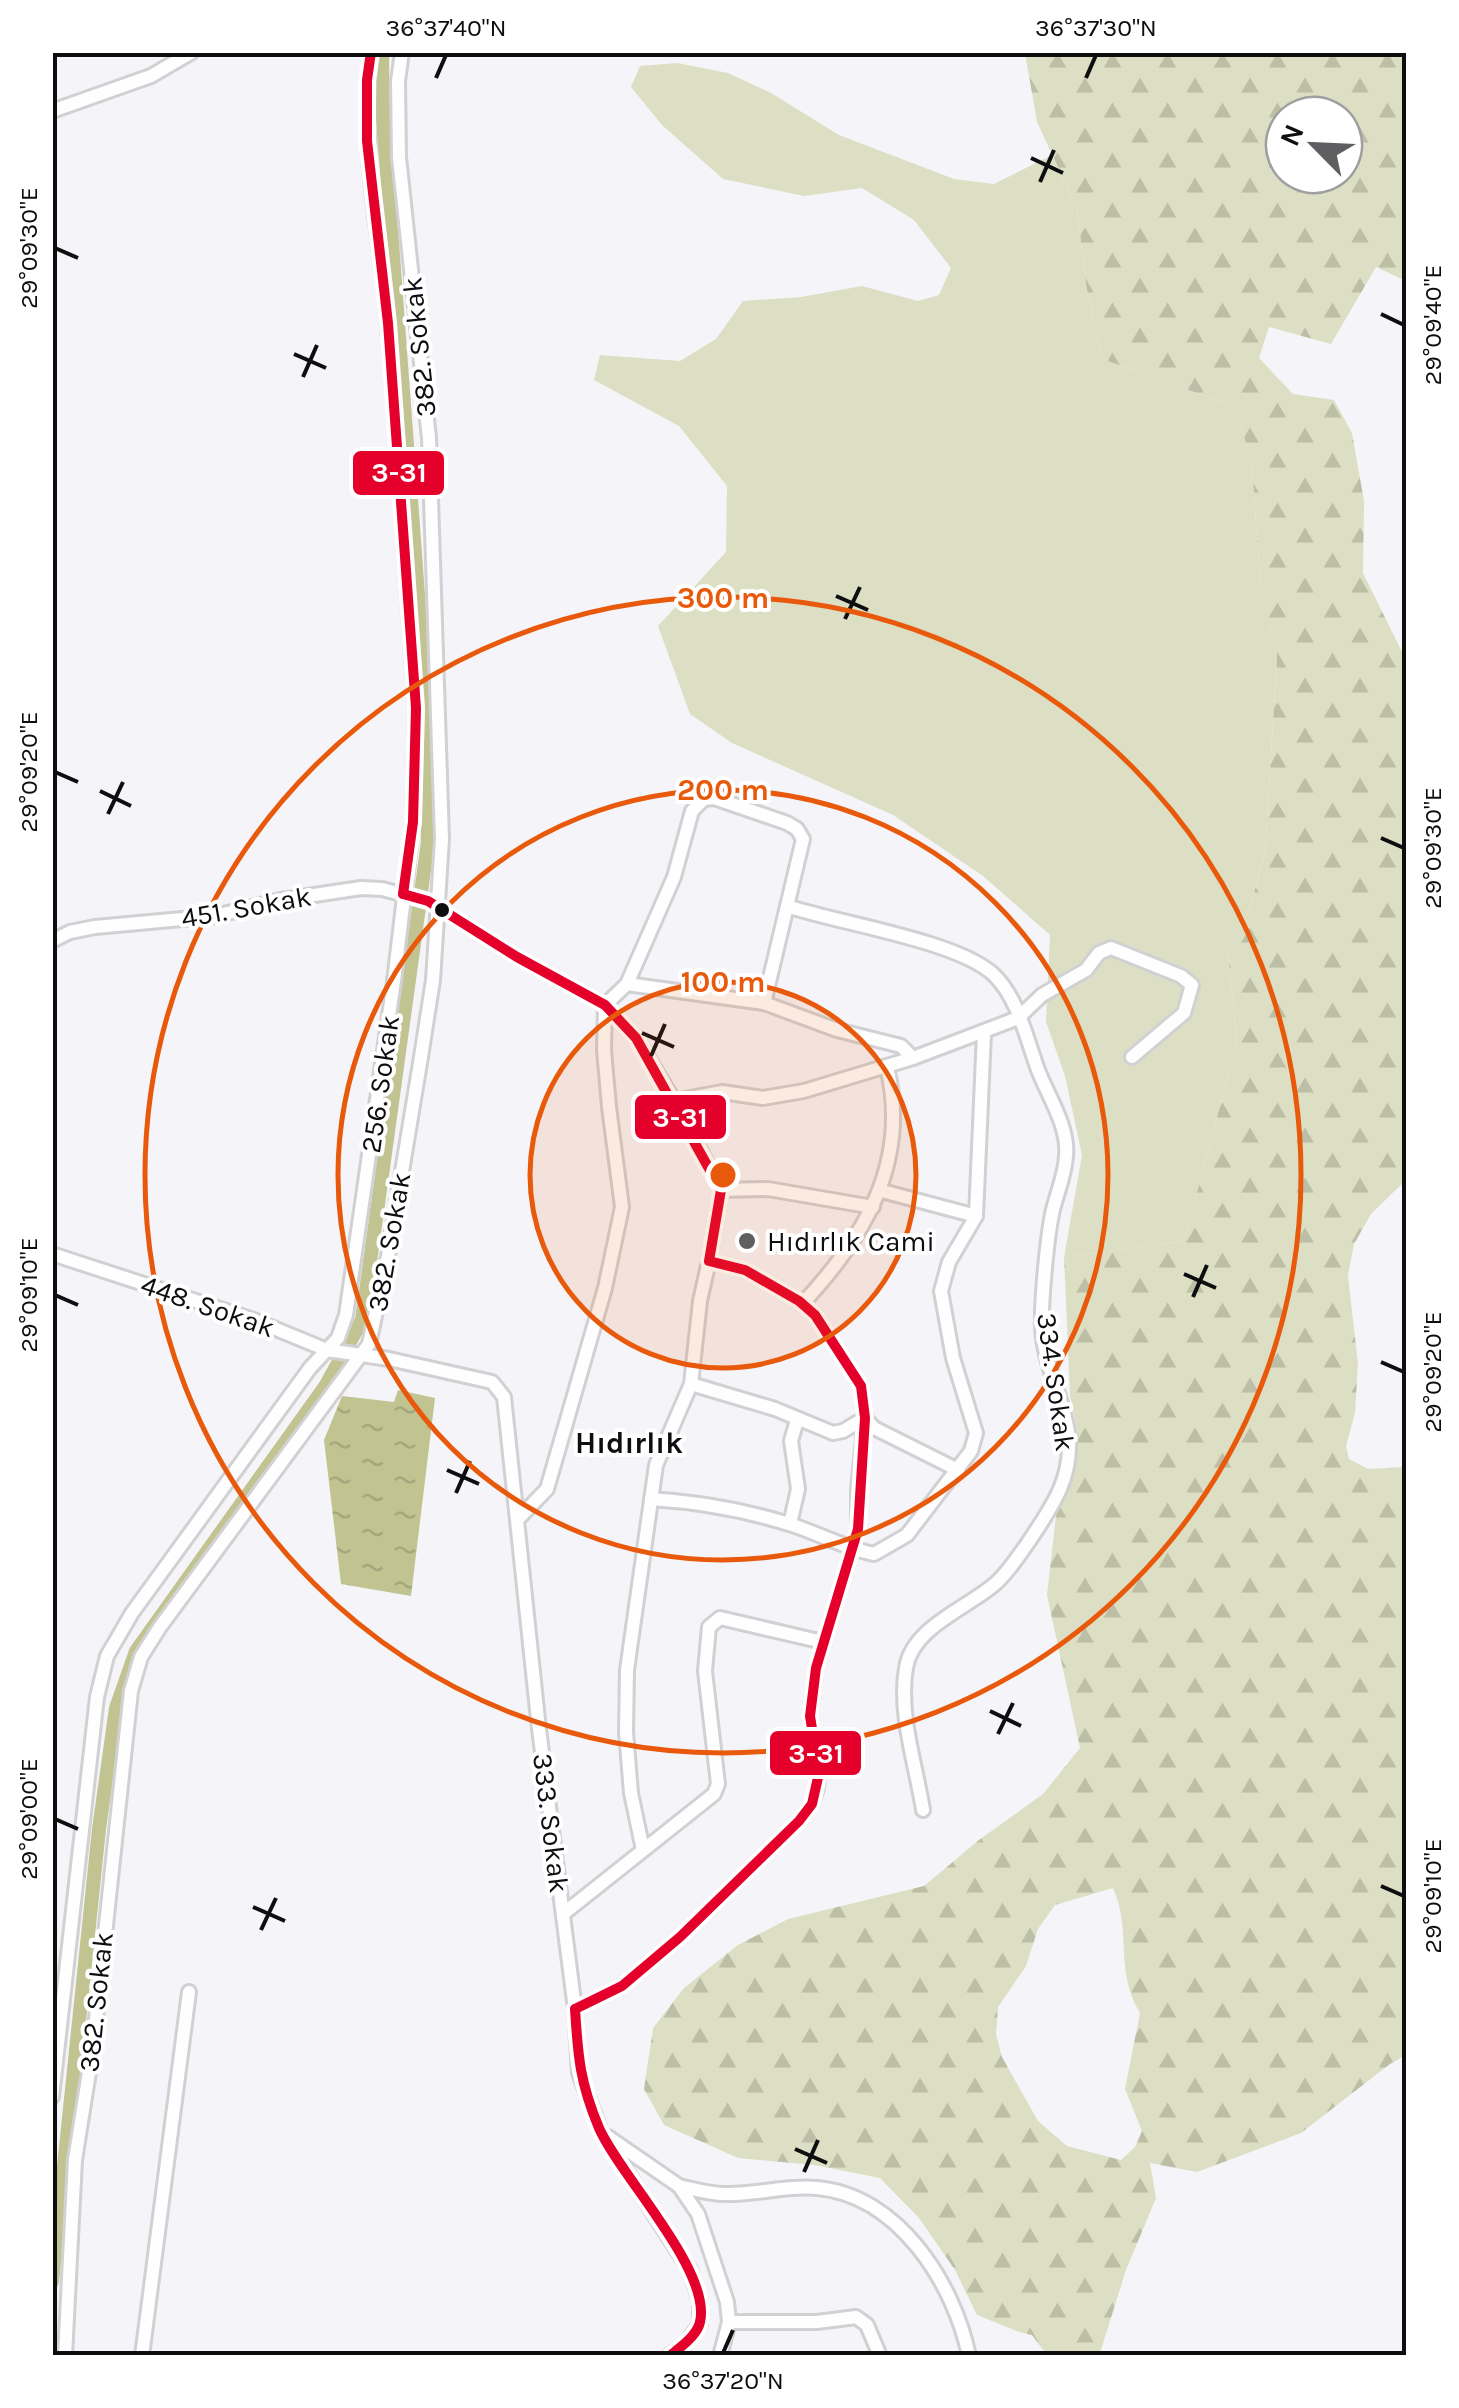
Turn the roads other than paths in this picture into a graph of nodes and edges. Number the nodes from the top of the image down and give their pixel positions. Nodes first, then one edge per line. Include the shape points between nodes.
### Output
1 (192, 52) edge
2 (372, 52) edge
3 (402, 52) edge
4 (52, 110) edge
5 (407, 895) junction
6 (433, 904) junction
7 (786, 906) junction
8 (52, 941) edge
9 (627, 984) junction
10 (764, 1002) junction
11 (606, 1005) junction
12 (1018, 1018) junction
13 (984, 1033) junction
14 (1132, 1057) dead end
15 (914, 1058) junction
16 (887, 1066) junction
17 (674, 1100) junction
18 (720, 1190) junction
19 (882, 1190) junction
20 (874, 1207) junction
21 (976, 1216) junction
22 (52, 1254) edge
23 (709, 1260) junction
24 (802, 1304) junction
25 (330, 1350) junction
26 (359, 1355) junction
27 (691, 1384) junction
28 (865, 1418) junction
29 (797, 1420) junction
30 (958, 1470) junction
31 (651, 1499) junction
32 (518, 1519) junction
33 (790, 1524) junction
34 (852, 1550) junction
35 (822, 1642) junction
36 (923, 1810) dead end
37 (643, 1850) junction
38 (563, 1914) junction
39 (189, 1992) dead end
40 (575, 2009) junction
41 (52, 2097) edge
42 (601, 2132) junction
43 (679, 2186) junction
44 (729, 2322) junction
45 (65, 2356) edge
46 (142, 2356) edge
47 (670, 2356) edge
48 (720, 2356) edge
49 (880, 2356) edge
50 (969, 2356) edge

1 - 4 street via 151,76
2 - 5 street, 256. Sokak via 367,142 388,323 416,708
3 - 6 street, 382. Sokak via 399,158 429,438 442,839
5 - 6 street, 451. Sokak
5 - 8 street, 451. Sokak via 361,888 215,916 95,927
5 - 25 street, 256. Sokak via 346,1315
6 - 11 street, 451. Sokak
6 - 26 street, 382. Sokak via 430,1000 388,1256 377,1317
7 - 9 street via 803,840 797,830 704,799 692,811 674,877
7 - 10 street
7 - 12 street, 334. Sokak via 977,964 1006,991
9 - 10 street
9 - 11 street
10 - 15 street via 901,1046
11 - 17 street via 636,1038
11 - 32 street via 607,1088 622,1206 548,1489
12 - 13 street
12 - 14 street via 1111,948 1192,985 1184,1013
12 - 36 street, 334. Sokak via 1067,1153 1051,1216 1042,1326 1068,1424 1069,1456 1058,1494 999,1581 912,1648 904,1695
13 - 15 street
13 - 21 street
15 - 16 street
16 - 17 street via 777,1096 722,1092
16 - 19 street via 894,1125
17 - 18 street
18 - 20 street via 768,1188
18 - 23 street
19 - 20 street
19 - 21 street
20 - 24 street
21 - 30 street via 949,1262 941,1291 976,1433
22 - 25 street, 448. Sokak
23 - 24 street via 745,1270
23 - 27 street
24 - 28 street via 861,1386
25 - 26 street, 448. Sokak
25 - 41 street, 256. Sokak via 156,1578 106,1656
26 - 32 street, 333. Sokak via 492,1382 504,1397
26 - 45 street, 382. Sokak via 141,1658 131,1691 75,2160
27 - 29 street
27 - 31 street via 656,1465
28 - 29 street via 833,1433
28 - 30 street
28 - 34 street
29 - 33 street via 791,1442 798,1489
30 - 34 street via 907,1534 874,1554
31 - 33 street via 697,1502
31 - 37 street via 627,1670 631,1792
32 - 38 street, 333. Sokak
33 - 34 street
34 - 35 street
35 - 37 street via 720,1618 709,1627 705,1670 718,1784
35 - 40 street via 810,1716 817,1788 812,1804 680,1937 622,1986
37 - 38 street
38 - 40 street, 333. Sokak
39 - 46 street
40 - 42 street, 333. Sokak via 579,2072
42 - 43 street
42 - 47 street, 333. Sokak via 690,2270 700,2301 700,2324
43 - 44 street via 698,2214
43 - 50 street via 721,2194 820,2188 874,2205 916,2247 954,2302
44 - 48 street
44 - 49 street via 856,2317

